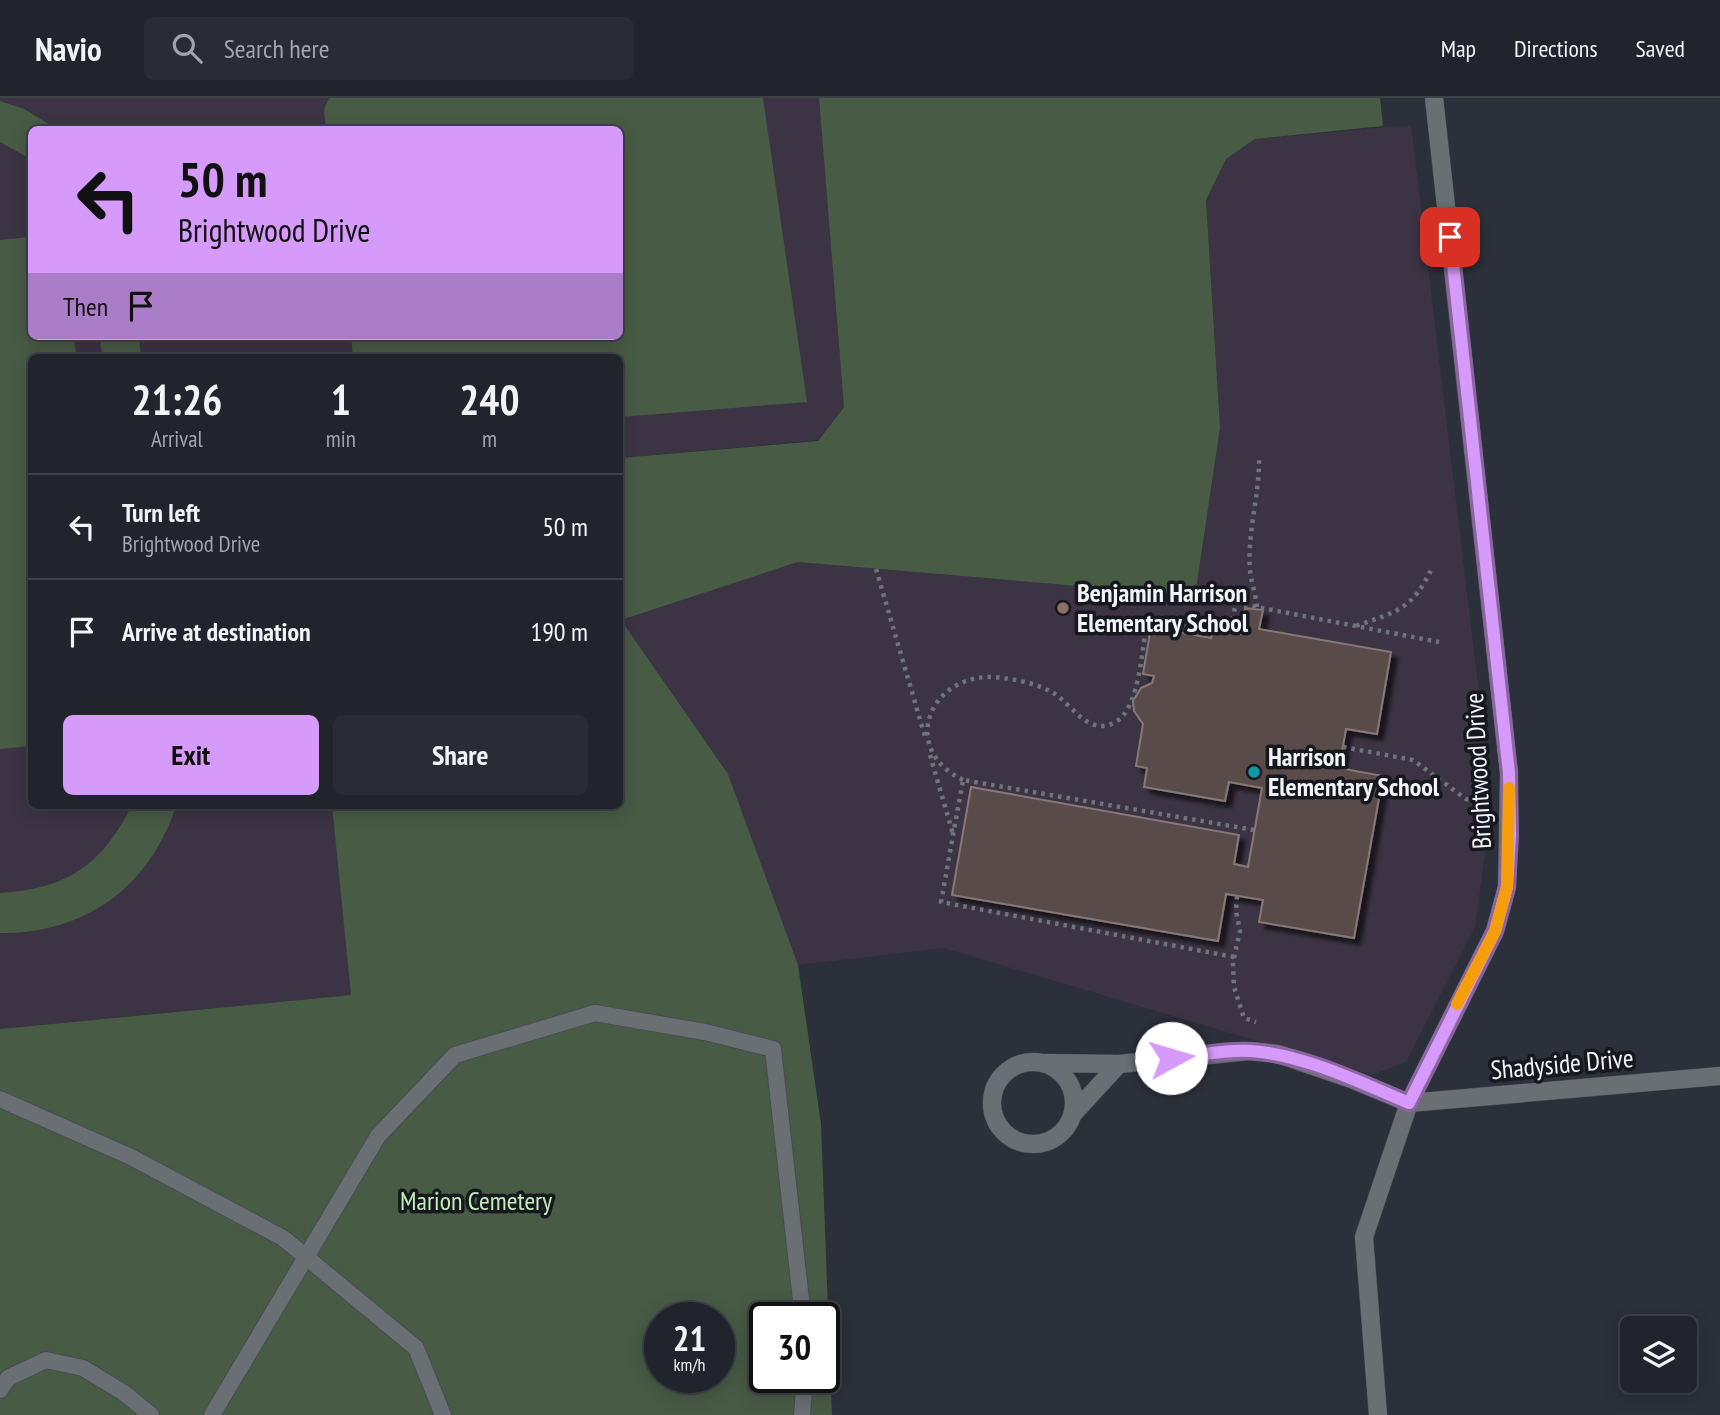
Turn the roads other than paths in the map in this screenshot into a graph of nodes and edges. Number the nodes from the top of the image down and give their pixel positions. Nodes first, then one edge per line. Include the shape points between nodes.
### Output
1 (1434, 98) edge
2 (1045, 1063) junction
3 (1119, 1064) junction
4 (1720, 1076) edge
5 (0, 1100) edge
6 (1409, 1103) junction
7 (1073, 1114) junction
8 (304, 1255) junction
9 (801, 1302) edge
10 (0, 1390) edge
11 (804, 1393) edge
12 (151, 1415) edge
13 (212, 1415) edge
14 (443, 1415) edge
15 (802, 1415) edge
16 (1378, 1415) edge

1 - 6 street, Brightwood Drive via 1505,732 1510,835 1507,887 1495,931
2 - 3 street
2 - 7 street via 1070,1081
2 - 7 street via 1021,1064 1001,1077 993,1091 997,1122 1021,1143 1038,1144 1066,1129
3 - 6 street via 1249,1051 1278,1054
3 - 7 street
4 - 6 street, Shadyside Drive
5 - 8 lane via 131,1157 283,1238
6 - 16 street, Brightwood Drive via 1364,1237
8 - 9 lane via 378,1136 454,1055 595,1013 773,1049
8 - 13 lane
8 - 14 lane via 416,1348
10 - 12 lane via 8,1378 46,1360 83,1368 124,1392
11 - 15 lane

